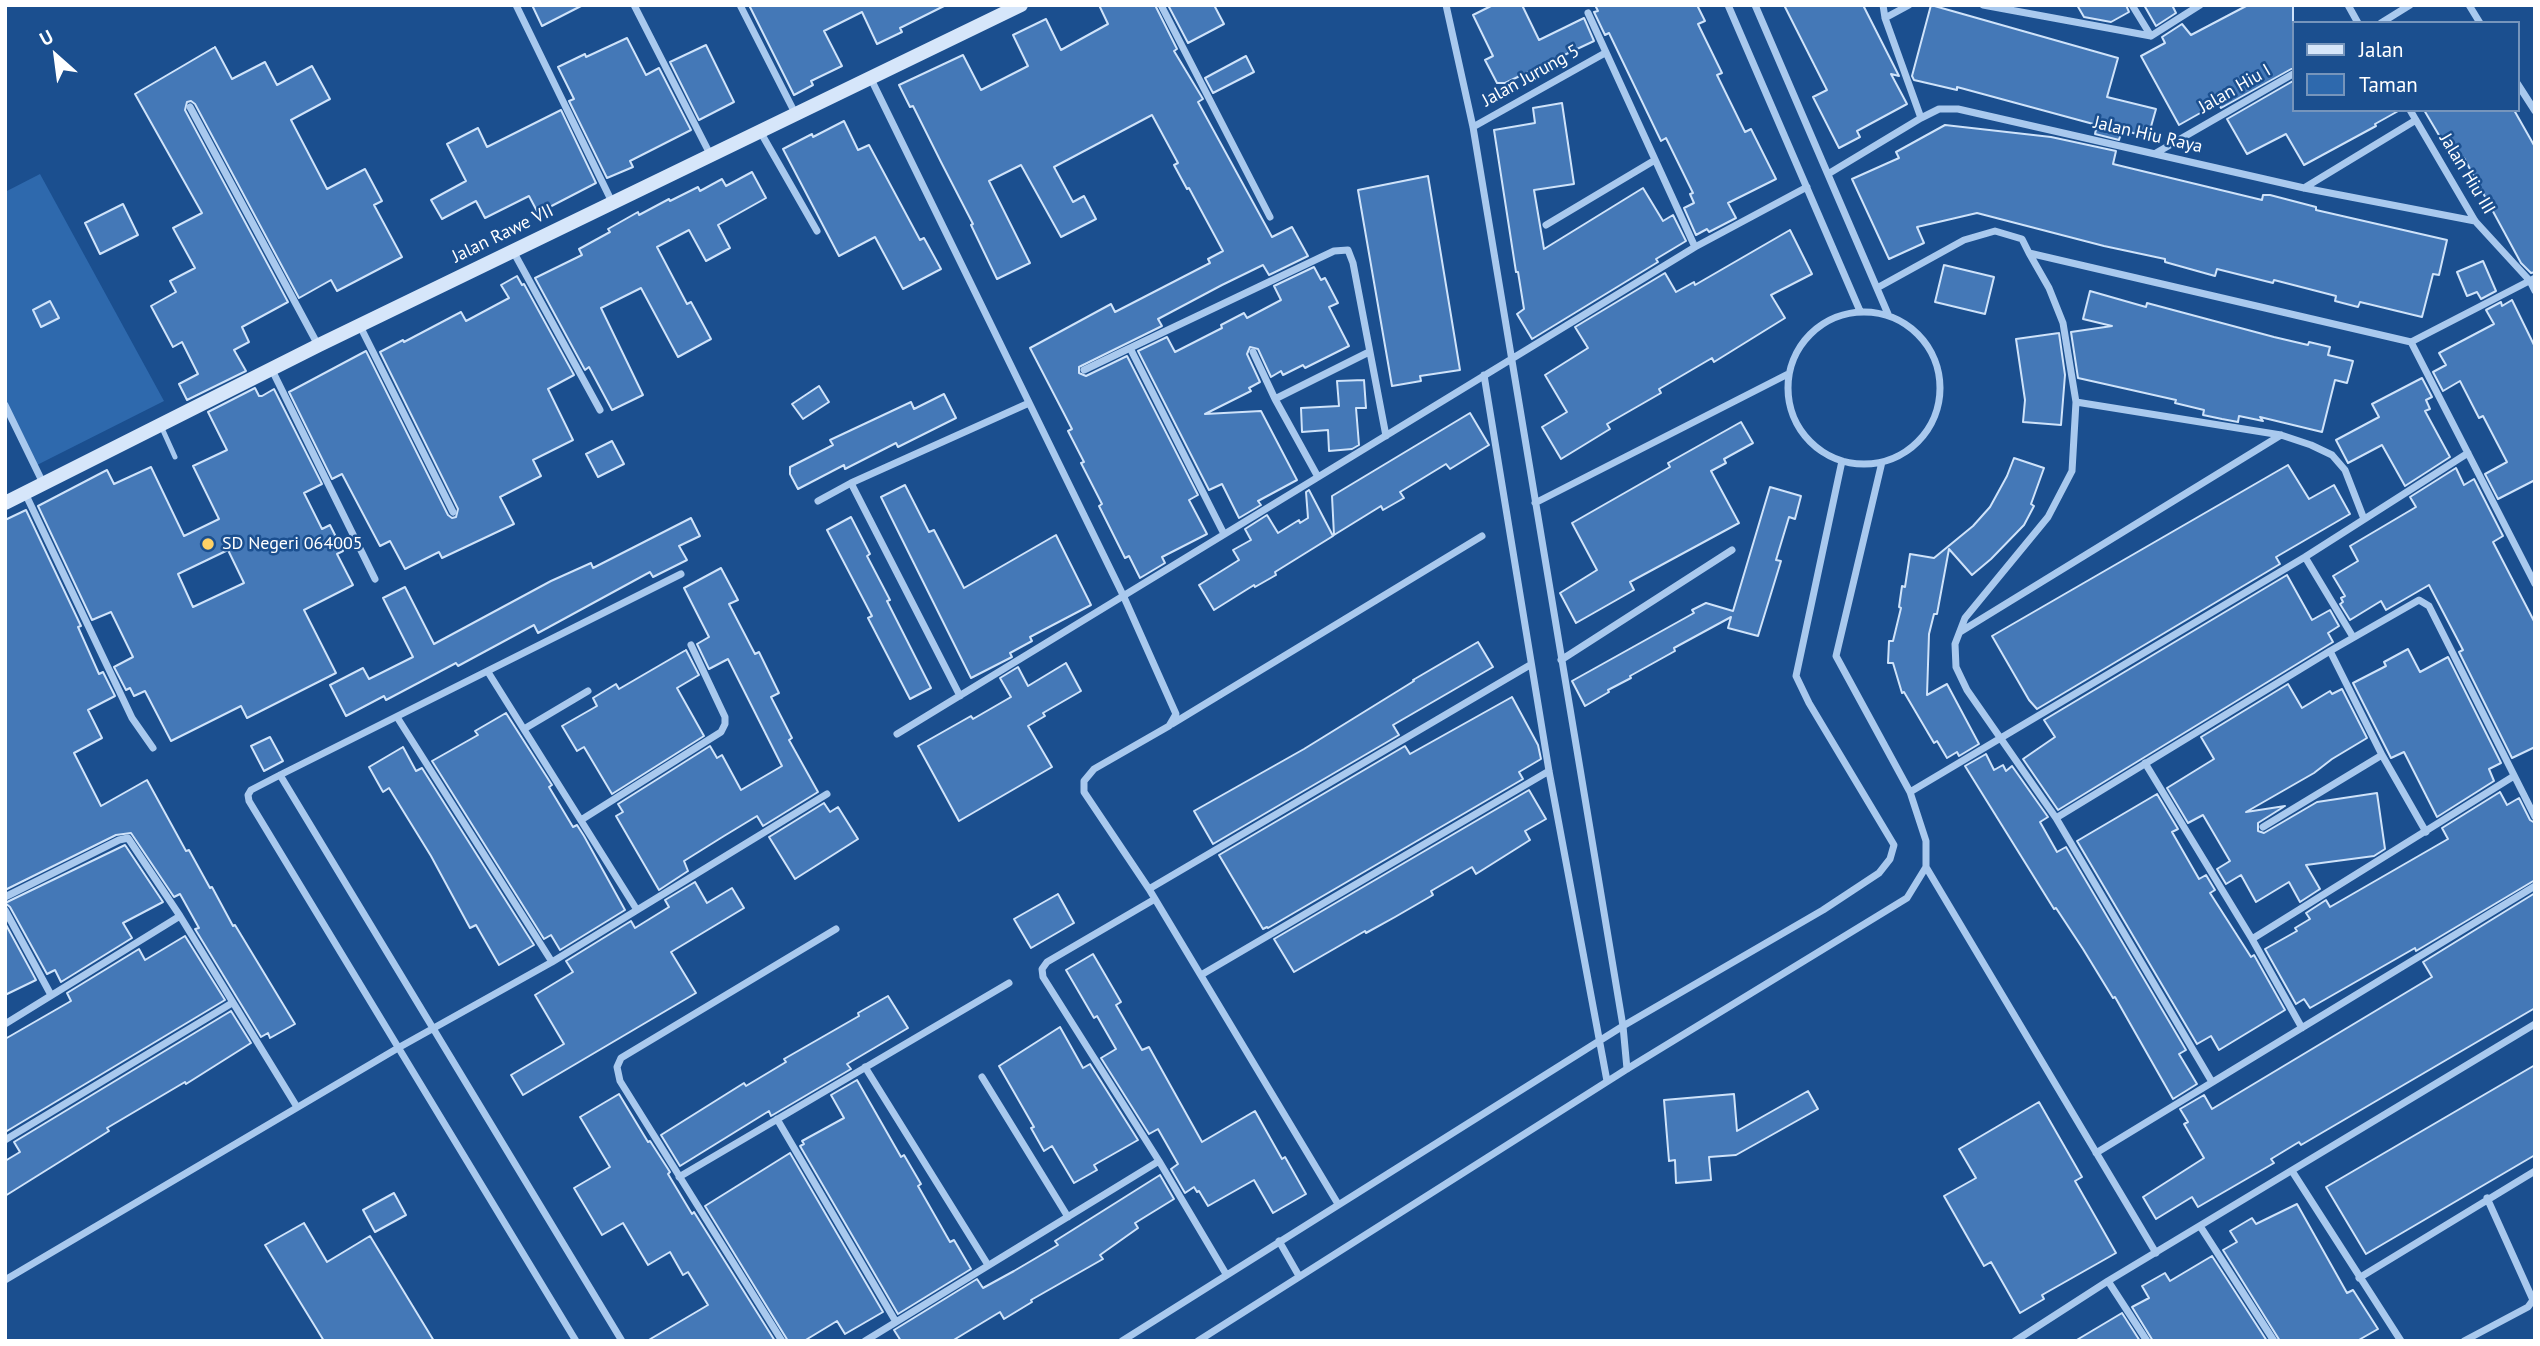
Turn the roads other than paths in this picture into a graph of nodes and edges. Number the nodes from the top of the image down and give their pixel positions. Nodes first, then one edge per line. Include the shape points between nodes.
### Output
1 (516, 5) edge
2 (634, 5) edge
3 (740, 5) edge
4 (1021, 5) edge
5 (1161, 5) edge
6 (1446, 5) edge
7 (1728, 5) edge
8 (1755, 5) edge
9 (1883, 5) edge
10 (1909, 5) edge
11 (1983, 5) edge
12 (2132, 5) edge
13 (2200, 5) edge
14 (2348, 5) edge
15 (2410, 5) edge
16 (2469, 5) edge
17 (2008, 7) edge
18 (1588, 13) dead end
19 (1885, 18) junction
20 (2357, 21) edge
21 (2384, 21) edge
22 (2479, 21) edge
23 (2151, 36) junction
24 (1605, 53) junction
25 (2292, 75) edge
26 (871, 79) junction
27 (2519, 86) edge
28 (190, 107) dead end
29 (2535, 111) edge
30 (2411, 112) edge
31 (796, 116) junction
32 (1921, 118) junction
33 (2416, 120) junction
34 (1473, 127) junction
35 (761, 133) junction
36 (2156, 153) junction
37 (711, 157) junction
38 (1656, 160) junction
39 (1828, 174) junction
40 (1807, 187) junction
41 (2304, 188) junction
42 (612, 202) junction
43 (1270, 217) dead end
44 (2475, 222) junction
45 (1546, 225) dead end
46 (817, 231) dead end
47 (1695, 247) junction
48 (513, 250) junction
49 (2029, 253) junction
50 (2532, 279) edge
51 (1877, 288) junction
52 (2535, 291) edge
53 (1860, 311) junction
54 (1888, 314) junction
55 (360, 325) junction
56 (2411, 342) junction
57 (318, 345) junction
58 (1130, 348) junction
59 (1253, 352) dead end
60 (1369, 352) junction
61 (1511, 359) junction
62 (272, 370) junction
63 (1084, 370) dead end
64 (1788, 373) junction
65 (1484, 375) junction
66 (1275, 399) junction
67 (2076, 402) junction
68 (1029, 403) junction
69 (5, 405) edge
70 (600, 410) dead end
71 (160, 426) junction
72 (2281, 435) junction
73 (1385, 436) junction
74 (2468, 453) junction
75 (175, 457) dead end
76 (1842, 461) junction
77 (1882, 462) junction
78 (1318, 477) junction
79 (851, 483) junction
80 (44, 484) junction
81 (25, 493) junction
82 (818, 501) dead end
83 (5, 503) edge
84 (1535, 503) junction
85 (453, 512) dead end
86 (2364, 519) junction
87 (1224, 534) junction
88 (1482, 536) dead end
89 (1732, 551) dead end
90 (2305, 557) junction
91 (681, 574) dead end
92 (375, 579) dead end
93 (2535, 584) edge
94 (1123, 595) junction
95 (1960, 632) junction
96 (2353, 637) junction
97 (691, 645) dead end
98 (2330, 651) junction
99 (1561, 660) junction
100 (1531, 664) junction
101 (488, 672) junction
102 (588, 691) dead end
103 (960, 696) junction
104 (397, 717) junction
105 (1168, 726) junction
106 (524, 729) junction
107 (897, 734) dead end
108 (2002, 738) junction
109 (153, 748) dead end
110 (2382, 755) junction
111 (2145, 764) junction
112 (1549, 771) junction
113 (280, 775) junction
114 (2514, 776) junction
115 (1909, 792) junction
116 (827, 794) dead end
117 (2535, 817) edge
118 (2056, 818) junction
119 (581, 821) junction
120 (2263, 827) dead end
121 (2426, 832) junction
122 (1926, 867) junction
123 (2535, 886) edge
124 (1149, 889) junction
125 (5, 897) edge
126 (1155, 899) junction
127 (5, 910) edge
128 (637, 910) junction
129 (180, 916) junction
130 (836, 929) dead end
131 (2252, 939) junction
132 (552, 962) junction
133 (1201, 975) junction
134 (1009, 982) dead end
135 (51, 995) junction
136 (232, 1003) junction
137 (5, 1024) edge
138 (2535, 1024) edge
139 (1623, 1026) junction
140 (434, 1028) junction
141 (2302, 1028) junction
142 (1601, 1040) junction
143 (398, 1048) junction
144 (865, 1067) junction
145 (1627, 1069) junction
146 (982, 1077) dead end
147 (1607, 1081) junction
148 (2212, 1082) junction
149 (297, 1107) junction
150 (777, 1119) junction
151 (5, 1140) edge
152 (2096, 1153) junction
153 (1159, 1161) junction
154 (2292, 1171) junction
155 (2535, 1171) edge
156 (679, 1177) junction
157 (2487, 1198) junction
158 (1338, 1204) junction
159 (1068, 1217) junction
160 (2200, 1226) junction
161 (1279, 1241) junction
162 (2156, 1253) junction
163 (988, 1265) junction
164 (1226, 1274) junction
165 (1299, 1276) junction
166 (2359, 1278) junction
167 (5, 1280) edge
168 (2108, 1281) junction
169 (896, 1322) junction
170 (576, 1341) edge
171 (622, 1341) edge
172 (782, 1341) edge
173 (865, 1341) edge
174 (1122, 1341) edge
175 (1198, 1341) edge
176 (2015, 1341) edge
177 (2147, 1341) edge
178 (2274, 1341) edge
179 (2401, 1341) edge
180 (2464, 1341) edge

1 - 42 street
2 - 37 street
3 - 31 street
4 - 26 main road, Jalan Rawe VII
5 - 43 street
6 - 34 street
7 - 40 street
8 - 39 street
9 - 19 street
10 - 19 street
11 - 17 street
12 - 23 street
13 - 23 street
14 - 20 street
15 - 21 street
16 - 22 street
17 - 23 street
18 - 24 street
19 - 32 street
24 - 34 street, Jalan Jurung 5
24 - 38 street
25 - 36 street, Jalan Hiu I
26 - 31 main road, Jalan Rawe VII
26 - 68 street
27 - 29 street
28 - 57 street
30 - 33 street, Jalan Hiu III
31 - 35 main road, Jalan Rawe VII
32 - 36 street, Jalan Hiu Raya via 1939,109 1958,109
32 - 39 street, Jalan Hiu Raya
33 - 41 street
33 - 44 street, Jalan Hiu III
34 - 61 street
35 - 37 main road, Jalan Rawe VII
35 - 46 street
36 - 41 street, Jalan Hiu Raya
37 - 42 main road, Jalan Rawe VII
38 - 45 street
38 - 47 street
39 - 51 street
40 - 47 street
40 - 53 street
41 - 44 street, Jalan Hiu Raya
42 - 48 main road, Jalan Rawe VII
44 - 50 street, Jalan Hiu III
47 - 61 street
48 - 55 main road, Jalan Rawe VII
48 - 70 street
49 - 51 street via 2022,239 1995,231 1964,240
49 - 56 street
49 - 67 street via 2063,323
50 - 52 street, Jalan Hiu III
50 - 56 street
51 - 54 street
53 - 54 street
53 - 64 street via 1828,320 1802,342
54 - 77 street via 1910,326 1927,344 1937,366 1940,390 1936,414 1923,435 1905,452
55 - 57 main road, Jalan Rawe VII
55 - 85 street
56 - 74 street
57 - 62 main road, Jalan Rawe VII
58 - 60 street via 1334,251 1348,250
58 - 63 street
58 - 87 street
59 - 66 street
60 - 66 street
60 - 73 street
61 - 65 street
61 - 84 street
62 - 71 main road, Jalan Rawe VII
62 - 92 street
64 - 76 street via 1787,396 1793,418 1822,452
64 - 84 street
65 - 73 street
65 - 100 street
66 - 78 street
67 - 72 street
67 - 95 street via 2072,471 2048,517 1965,618
68 - 79 street
68 - 94 street
69 - 80 street
71 - 75 lane
71 - 80 main road, Jalan Rawe VII
72 - 86 street via 2332,455 2350,480
72 - 95 street
73 - 78 street
74 - 86 street
74 - 93 street
76 - 77 street
76 - 139 street via 1796,676 1894,845 1890,859 1879,873 1824,910
77 - 115 street via 1836,656
78 - 87 street
79 - 82 street
79 - 103 street
80 - 81 main road, Jalan Rawe VII
81 - 83 main road, Jalan Rawe VII
81 - 109 street via 123,699
84 - 99 street
86 - 90 street
87 - 94 street
88 - 105 street
89 - 99 street
90 - 96 street
90 - 108 street
91 - 101 street
94 - 103 street
94 - 105 street via 1176,714
95 - 108 street via 1956,667
96 - 98 street
96 - 114 street via 2419,600 2429,606
97 - 119 street via 725,717 721,732
98 - 110 street
98 - 111 street
99 - 139 street
100 - 112 street
100 - 124 street
101 - 104 street
101 - 106 street
102 - 106 street
103 - 107 street
104 - 113 street
104 - 132 street
105 - 124 street via 1094,769 1084,780 1084,792
106 - 119 street
108 - 115 street
108 - 118 street
110 - 120 street
110 - 121 street
111 - 118 street
111 - 131 street
112 - 133 street
112 - 142 street
113 - 140 street
113 - 143 street via 251,790 249,801
114 - 117 street
114 - 121 street
115 - 122 street via 1926,841
116 - 128 street
118 - 148 street
119 - 128 street
121 - 131 street
122 - 145 street via 1907,898
122 - 152 street
123 - 141 street
124 - 126 street
125 - 129 street via 128,838
126 - 133 street
126 - 153 street via 1042,969
127 - 135 street
128 - 132 street
129 - 135 street
129 - 136 street
130 - 156 street via 621,1058 617,1067 620,1081
131 - 141 street
132 - 140 street
133 - 158 street
134 - 144 street
135 - 137 street
136 - 149 street
136 - 151 street
138 - 154 street
139 - 142 street
139 - 145 street
140 - 143 street
140 - 171 street
141 - 148 street
142 - 147 street
142 - 158 street
143 - 149 street
143 - 170 street
144 - 150 street
144 - 163 street
145 - 147 street
146 - 159 street
147 - 165 street
148 - 152 street
149 - 167 street
150 - 156 street
150 - 169 street
152 - 162 street
153 - 159 street
153 - 164 street
154 - 160 street
154 - 166 street
155 - 157 street
156 - 172 street
157 - 166 street
157 - 180 street via 2533,1300
158 - 161 street
159 - 163 street
160 - 162 street
160 - 178 street
161 - 164 street
161 - 165 street
162 - 168 street
163 - 169 street
164 - 174 street
165 - 175 street
166 - 179 street
168 - 176 street
168 - 177 street
169 - 173 street

